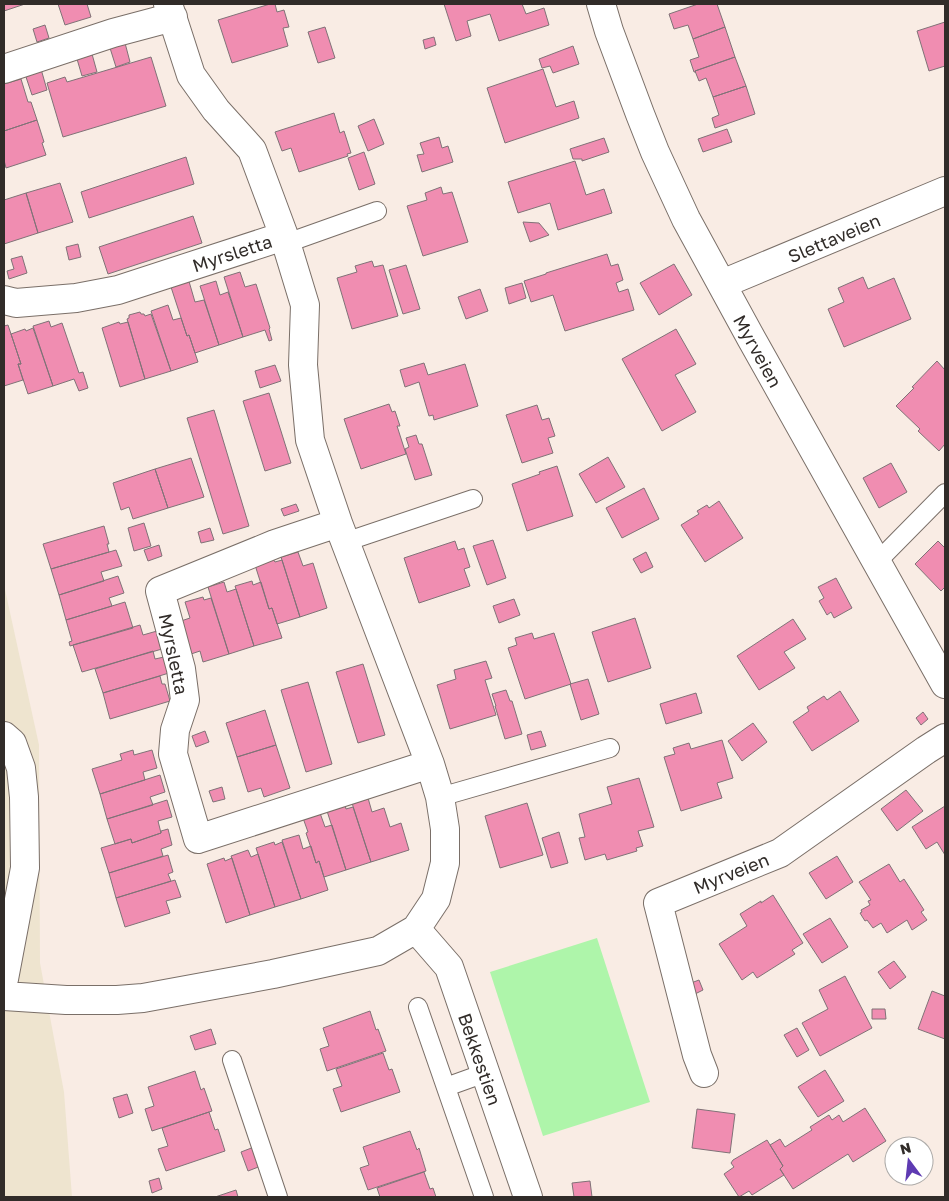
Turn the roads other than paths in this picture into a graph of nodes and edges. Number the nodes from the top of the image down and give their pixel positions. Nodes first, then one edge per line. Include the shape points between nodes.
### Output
1 (601, 4) edge
2 (171, 10) edge
3 (4, 69) edge
4 (945, 191) edge
5 (377, 211) dead end
6 (286, 240) junction
7 (722, 284) junction
8 (4, 300) edge
9 (945, 493) edge
10 (473, 499) dead end
11 (341, 532) junction
12 (877, 562) junction
13 (945, 684) edge
14 (4, 736) edge
15 (945, 738) edge
16 (610, 748) dead end
17 (430, 764) junction
18 (440, 797) junction
19 (416, 930) junction
20 (4, 979) edge
21 (4, 996) edge
22 (418, 1007) dead end
23 (232, 1060) dead end
24 (485, 1073) junction
25 (704, 1073) dead end
26 (446, 1087) junction
27 (278, 1197) edge
28 (484, 1197) edge
29 (528, 1197) edge

1 - 7 street, Myrveien via 655,152 686,219
2 - 3 street, Myrsletta
2 - 6 street, Myrsletta via 191,75 216,110 252,150
4 - 7 street, Slettaveien
5 - 6 lane
6 - 8 street, Myrsletta via 118,290 76,298 16,303
6 - 11 street, Myrsletta via 306,305 303,365 310,440
7 - 12 street, Myrveien
9 - 12 lane
10 - 11 lane, Myrsletta
11 - 17 street, Myrsletta
11 - 17 street, Myrsletta via 275,544 160,591 181,669 185,700 175,730 173,754 198,839
12 - 13 street, Myrveien
14 - 20 street via 12,743 21,768 25,868
15 - 25 street, Myrveien via 780,853 658,903
16 - 18 lane
17 - 18 street, Myrsletta
18 - 19 street, Myrsletta via 445,829 445,863 436,899
19 - 21 street, Myrsletta via 378,952 143,998 66,1000
19 - 24 street, Bekkestien via 449,967
22 - 26 lane
23 - 27 lane
24 - 26 lane
24 - 29 street, Bekkestien
26 - 28 lane

